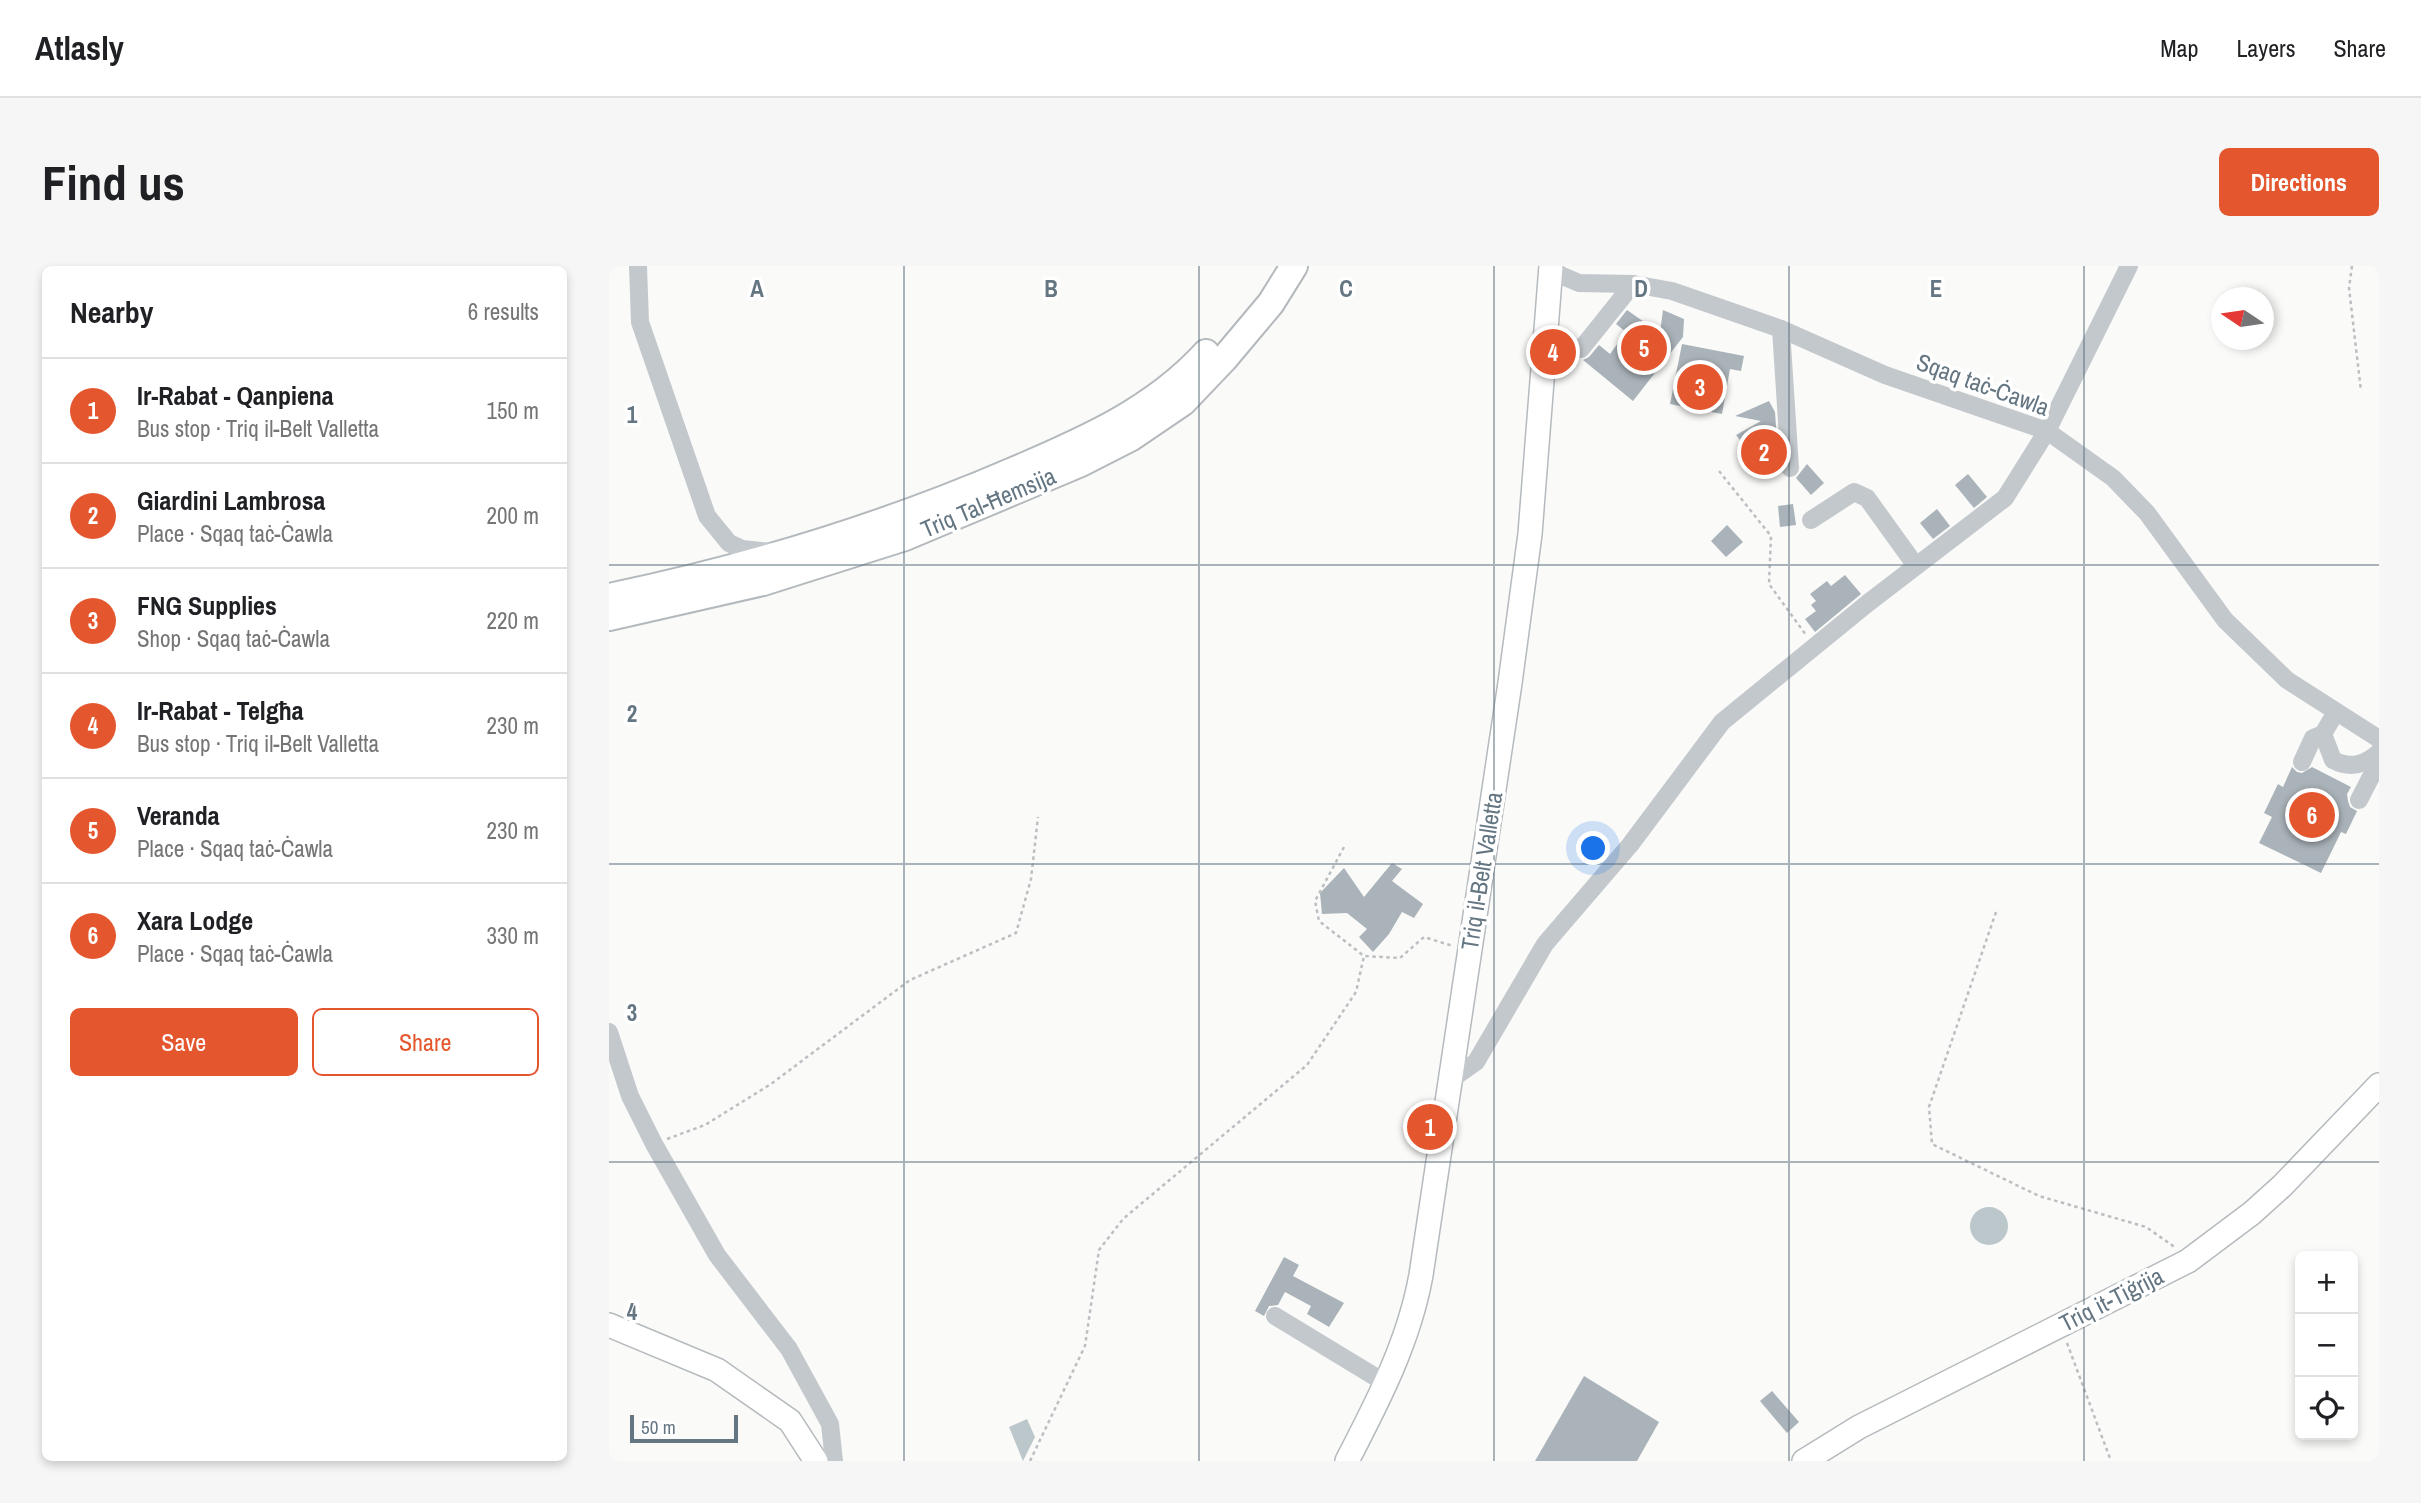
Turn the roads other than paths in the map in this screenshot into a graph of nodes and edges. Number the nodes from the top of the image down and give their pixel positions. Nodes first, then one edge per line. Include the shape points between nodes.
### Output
1 (638, 266) edge
2 (1277, 266) edge
3 (1294, 266) edge
4 (2129, 266) edge
5 (1551, 268) edge
6 (1633, 284) junction
7 (1781, 329) junction
8 (1581, 349) dead end
9 (2047, 431) junction
10 (1790, 468) dead end
11 (1811, 520) dead end
12 (786, 554) junction
13 (1916, 566) junction
14 (609, 597) edge
15 (609, 617) edge
16 (2336, 712) junction
17 (2323, 734) junction
18 (2379, 738) edge
19 (2374, 757) edge
20 (2302, 762) dead end
21 (2360, 800) dead end
22 (609, 1032) edge
23 (1449, 1081) junction
24 (2379, 1085) edge
25 (1275, 1316) dead end
26 (609, 1325) edge
27 (1387, 1384) junction
28 (816, 1461) edge
29 (834, 1461) edge
30 (1347, 1461) edge
31 (1804, 1461) edge

1 - 12 street via 640,322 707,516 729,544
2 - 12 highway, Triq Tal-Ħemsija via 1265,288 1187,374 1095,435 972,489
3 - 15 highway, Triq Tal-Ħemsija via 1263,312 1183,402 1130,438 905,537 763,582
4 - 9 street
5 - 6 street, Sqaq taċ-Ċawla via 1579,283
5 - 23 main road, Triq il-Belt Valletta via 1530,534
6 - 7 street, Sqaq taċ-Ċawla via 1672,291
6 - 8 street
7 - 9 street, Sqaq taċ-Ċawla via 1885,375
7 - 10 street
9 - 13 street via 2005,499
9 - 16 street, Sqaq taċ-Ċawla via 2113,478 2147,513 2225,620 2287,680
11 - 13 street via 1854,492 1867,498
12 - 14 highway, Triq Tal-Ħemsija
13 - 23 street via 1722,722 1630,845 1545,944 1476,1062
16 - 17 street
16 - 18 street, Sqaq taċ-Ċawla
17 - 19 street via 2333,760 2347,766
17 - 20 street via 2313,738
19 - 21 street via 2375,769
22 - 29 street via 630,1096 717,1255 789,1349 830,1424
23 - 27 main road, Triq il-Belt Valletta via 1417,1298
24 - 31 main road, Triq it-Tiġrija via 2282,1186 2188,1261 1859,1427
25 - 27 street
26 - 28 main road via 717,1370 790,1421
27 - 30 main road, Triq il-Belt Valletta

